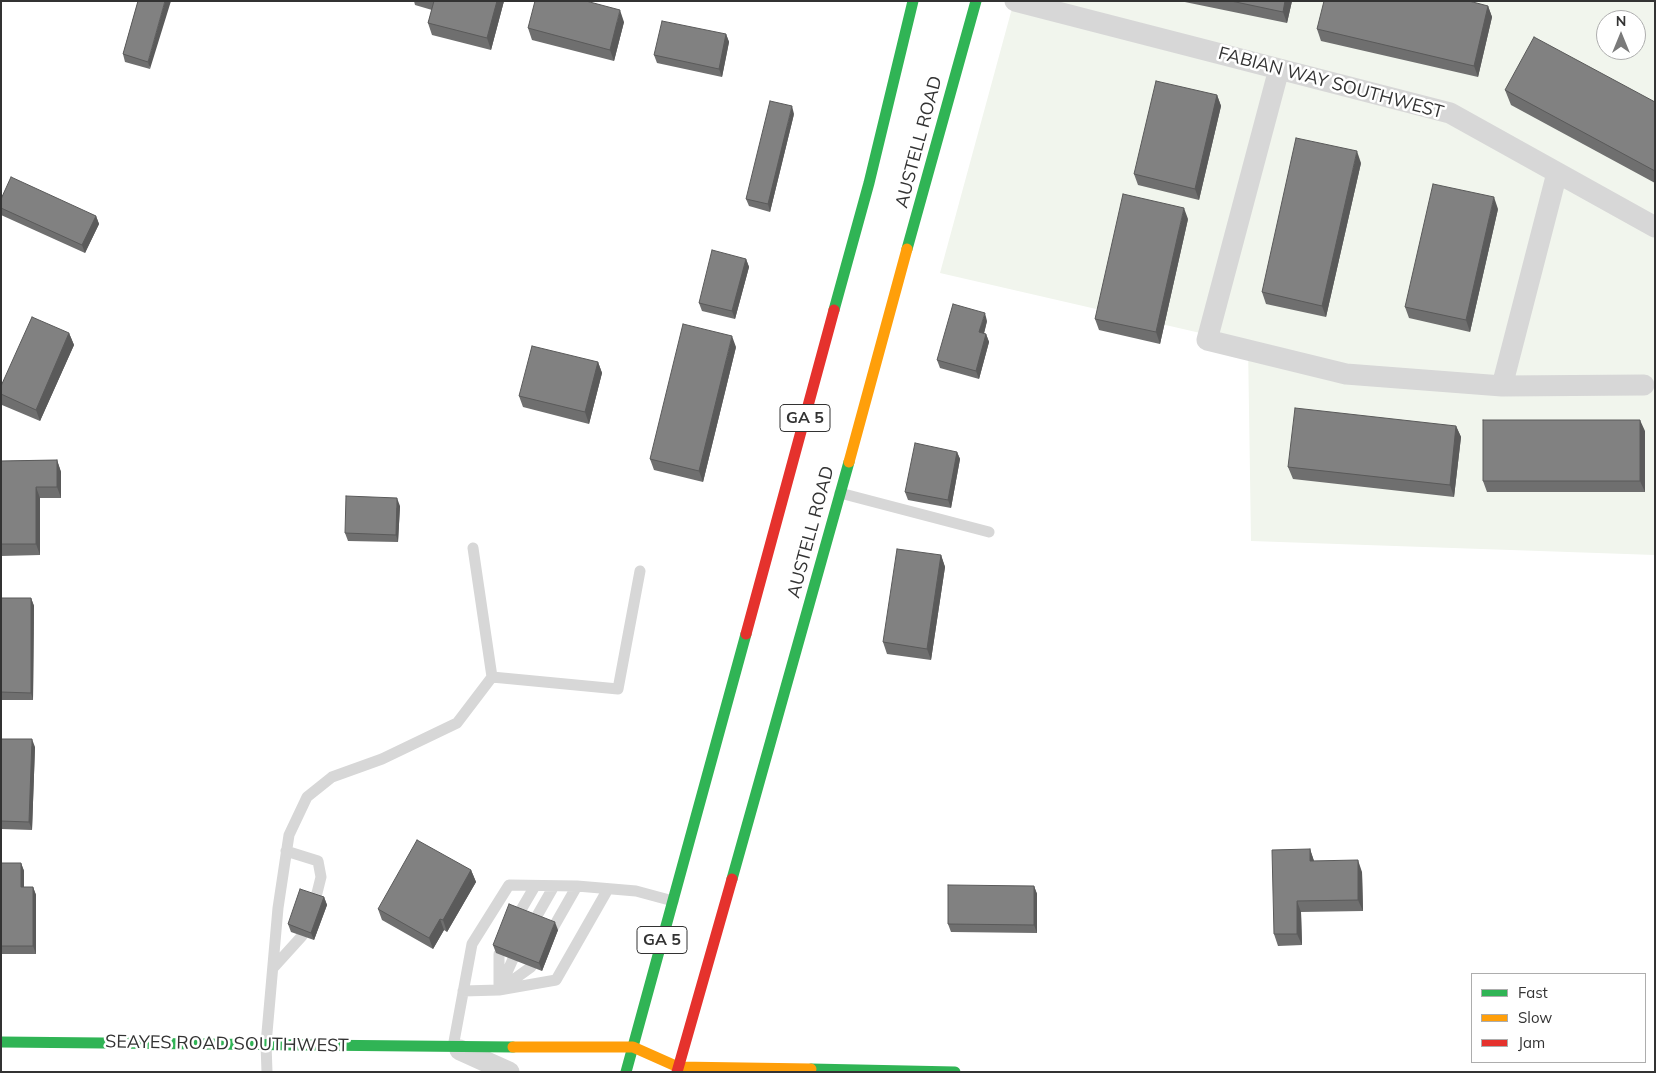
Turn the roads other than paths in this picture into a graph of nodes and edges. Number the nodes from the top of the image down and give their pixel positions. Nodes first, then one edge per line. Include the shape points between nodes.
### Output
1 (913, 1) edge
2 (976, 1) edge
3 (1015, 1) edge
4 (1278, 69) junction
5 (1557, 173) junction
6 (1655, 227) edge
7 (1644, 385) dead end
8 (1502, 386) junction
9 (840, 494) junction
10 (988, 532) dead end
11 (473, 548) dead end
12 (640, 571) dead end
13 (492, 677) junction
14 (286, 852) junction
15 (535, 886) junction
16 (554, 886) junction
17 (577, 886) junction
18 (608, 889) junction
19 (315, 901) edge
20 (673, 901) junction
21 (518, 914) edge
22 (534, 921) edge
23 (553, 928) edge
24 (302, 936) edge
25 (499, 954) edge
26 (513, 959) edge
27 (531, 967) edge
28 (273, 968) junction
29 (499, 990) junction
30 (463, 991) junction
31 (1, 1042) edge
32 (266, 1044) junction
33 (453, 1046) junction
34 (633, 1046) junction
35 (677, 1070) edge
36 (267, 1072) edge
37 (509, 1072) edge
38 (626, 1072) edge
39 (955, 1072) edge

1 - 20 main road, AUSTELL ROAD / GA 5 via 866,192
2 - 9 main road, AUSTELL ROAD / GA 5
3 - 4 street, FABIAN WAY SOUTHWEST
4 - 5 street, FABIAN WAY SOUTHWEST via 1450,113
4 - 8 street via 1207,340 1346,374
5 - 6 street, FABIAN WAY SOUTHWEST
5 - 8 street
7 - 8 street
9 - 10 lane
9 - 35 main road, AUSTELL ROAD / GA 5
11 - 13 lane
12 - 13 lane via 618,689
13 - 14 lane via 457,724 382,759 332,777 308,797 288,835
14 - 19 lane via 318,860 321,877
14 - 28 lane
15 - 16 lane
15 - 21 lane
15 - 30 lane via 509,886 472,944
16 - 17 lane
16 - 22 lane
17 - 18 lane
17 - 23 lane
18 - 20 lane via 636,891
18 - 29 lane via 556,980
20 - 34 main road, AUSTELL ROAD / GA 5
24 - 28 lane
25 - 29 lane
26 - 29 lane
27 - 29 lane
28 - 32 lane
29 - 30 lane
30 - 33 lane
31 - 32 main road, SEAYES ROAD SOUTHWEST
32 - 33 main road, SEAYES ROAD SOUTHWEST
32 - 36 lane
33 - 34 main road, SEAYES ROAD SOUTHWEST
33 - 37 street, SEAYES ROAD SOUTHWEST
34 - 35 main road, SEAYES ROAD SOUTHWEST
34 - 38 main road, AUSTELL ROAD / GA 5
35 - 39 main road, SEAYES ROAD SOUTHWEST

